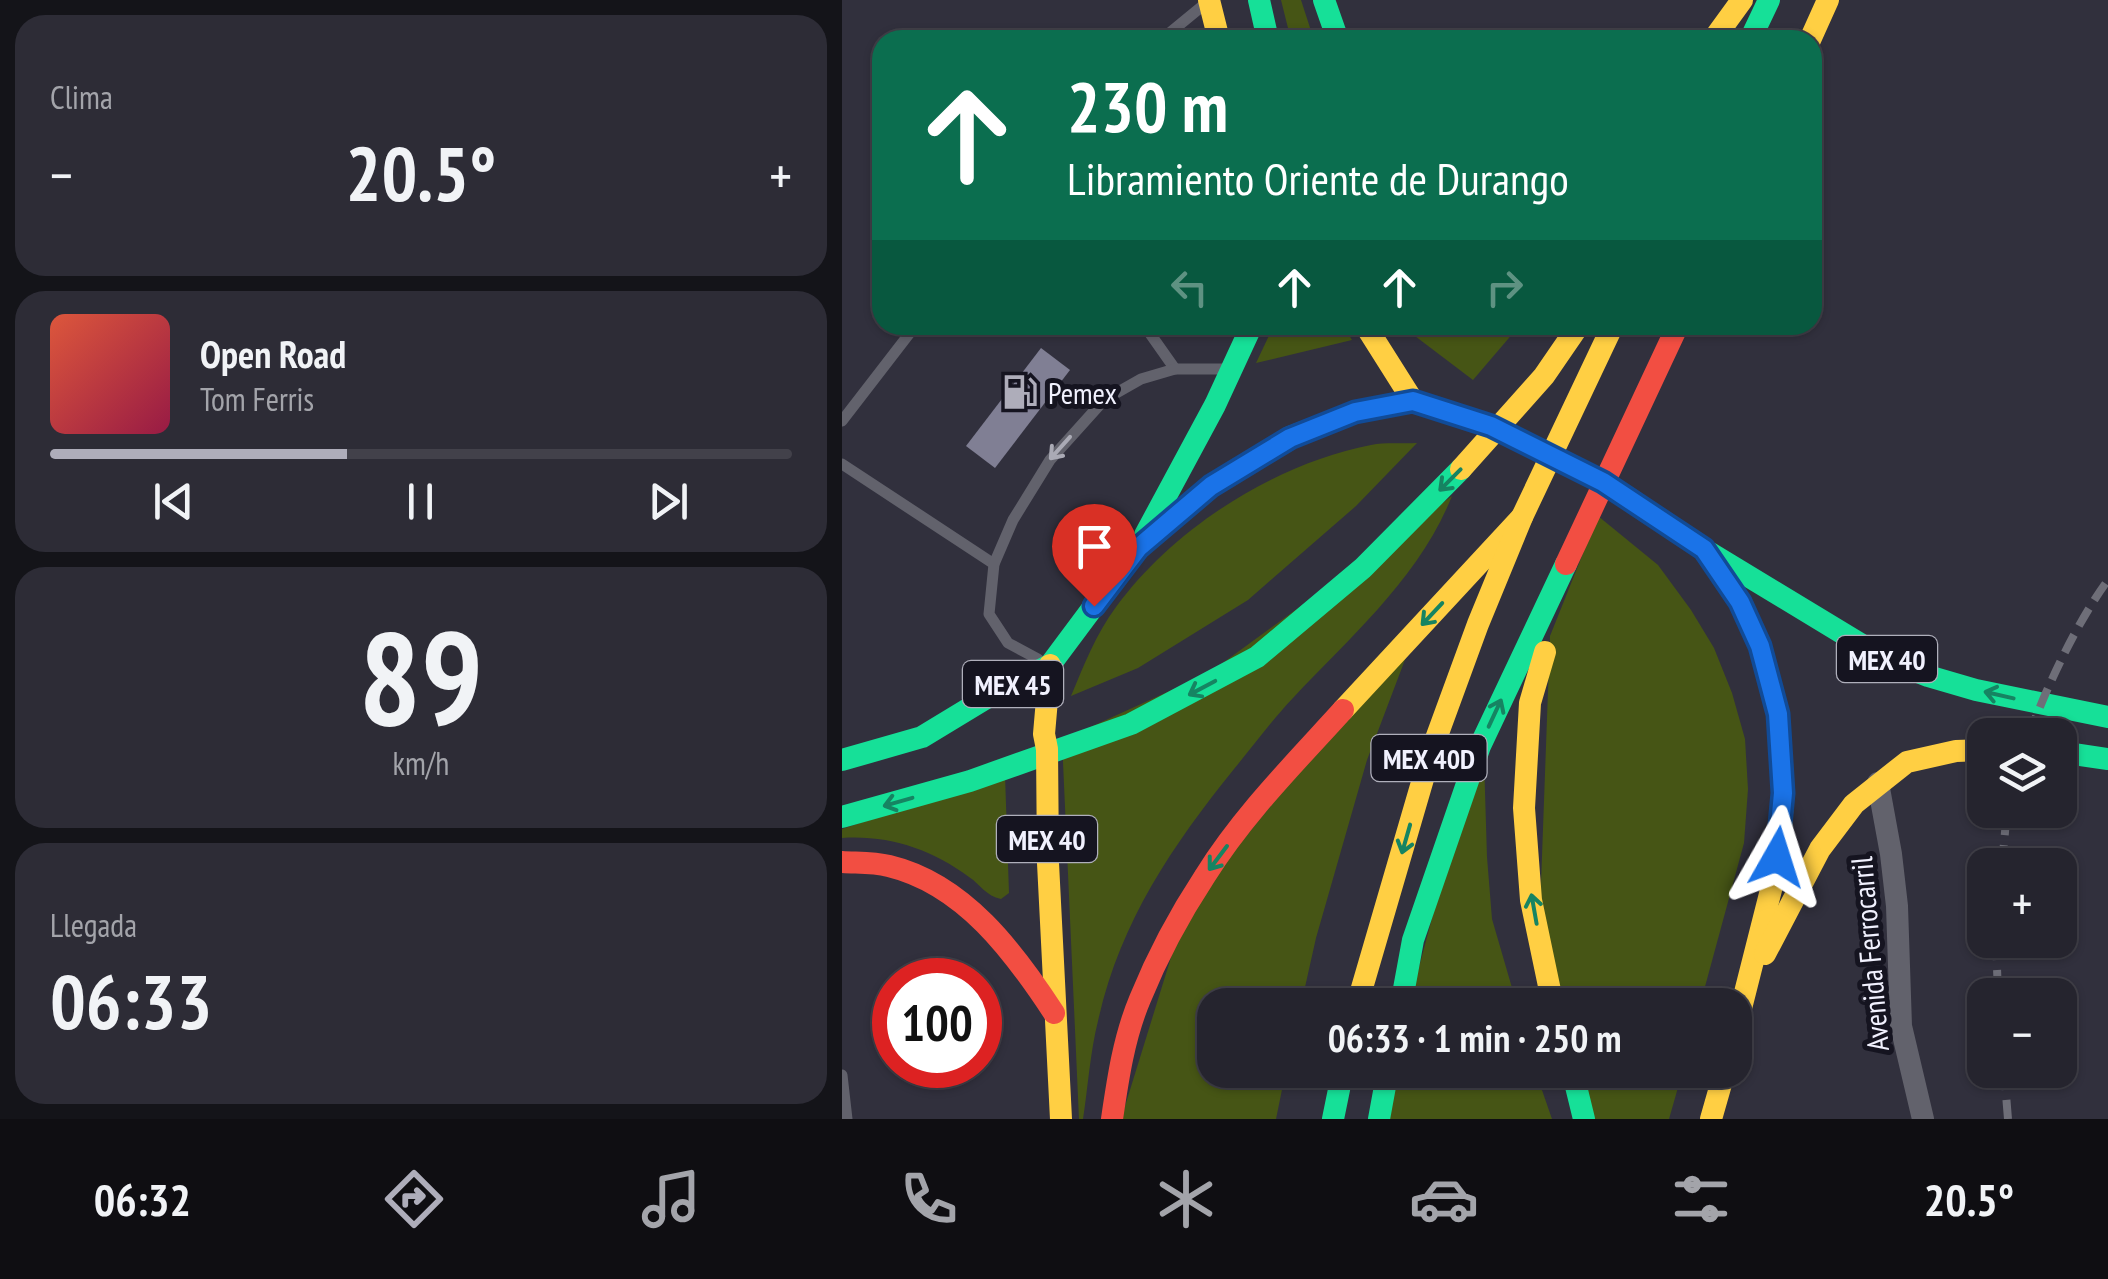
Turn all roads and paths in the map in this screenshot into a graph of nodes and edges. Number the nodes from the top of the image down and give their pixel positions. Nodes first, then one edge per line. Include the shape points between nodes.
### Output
1 (1209, 0) edge
2 (1259, 0) edge
3 (1324, 0) edge
4 (1742, 0) edge
5 (1769, 0) edge
6 (1828, 0) edge
7 (1173, 30) edge
8 (1216, 30) edge
9 (1266, 30) edge
10 (1334, 30) edge
11 (1720, 30) edge
12 (1755, 30) edge
13 (1814, 30) edge
14 (908, 335) edge
15 (1151, 335) edge
16 (1248, 335) edge
17 (1371, 335) edge
18 (1572, 335) edge
19 (1608, 335) edge
20 (1673, 335) edge
21 (1234, 368) junction
22 (1175, 369) junction
23 (1413, 401) junction
24 (842, 420) edge
25 (842, 464) edge
26 (1522, 517) junction
27 (1579, 538) junction
28 (1138, 548) junction
29 (1704, 549) junction
30 (994, 564) junction
31 (1050, 666) junction
32 (2101, 716) edge
33 (1967, 751) edge
34 (842, 760) edge
35 (1878, 783) junction
36 (842, 817) edge
37 (842, 862) edge
38 (1749, 984) junction
39 (1362, 988) edge
40 (1403, 988) edge
41 (1549, 988) edge
42 (1748, 988) edge
43 (1054, 1013) junction
44 (842, 1075) edge
45 (1340, 1088) edge
46 (1385, 1088) edge
47 (1576, 1088) edge
48 (1720, 1088) edge
49 (847, 1119) edge
50 (1064, 1119) edge
51 (1112, 1119) edge
52 (1334, 1119) edge
53 (1379, 1119) edge
54 (1584, 1119) edge
55 (1711, 1119) edge
56 (1923, 1119) edge

1 - 7 lane
1 - 8 main road
2 - 9 main road
3 - 10 main road
4 - 11 main road
5 - 12 main road
6 - 13 main road
14 - 24 lane
15 - 22 lane
16 - 21 main road
17 - 23 main road
18 -> 36 main road via 1477,452 1363,568 1258,657 1130,724 970,781
19 - 26 main road, MEX 40D
20 - 27 main road, MEX 40D
21 - 22 lane
21 - 28 main road
22 -> 30 lane via 1104,400 1050,460
23 - 28 main road, MEX 40 via 1355,412 1290,438 1211,486
23 - 29 main road, MEX 40 via 1491,426 1603,482
25 - 30 lane
26 -> 39 main road, MEX 40D via 1430,755
26 -> 51 main road via 1269,793 1205,875 1139,1001 1118,1068
40 -> 27 main road, MEX 40D via 1413,940 1480,746
41 -> 27 main road via 1531,900 1524,808 1530,703
28 - 31 main road, MEX 45
32 -> 29 main road, MEX 40 via 1976,690 1885,658
29 - 38 main road, MEX 40 via 1760,646 1782,750 1781,836
30 - 31 lane via 989,614 1008,643
31 - 34 main road, MEX 45 via 922,736
31 - 43 main road, MEX 40 via 1044,734
33 - 35 main road, MEX 40 via 1907,762
35 - 38 main road, MEX 40 via 1820,848
35 - 56 street, Avenida Ferrocarril via 1896,906 1901,1026
37 - 43 main road via 884,864 964,904 1012,950
38 - 42 main road, MEX 40
43 - 50 main road, MEX 40
44 - 49 lane
45 - 52 main road
46 - 53 main road
47 - 54 main road
48 - 55 main road

